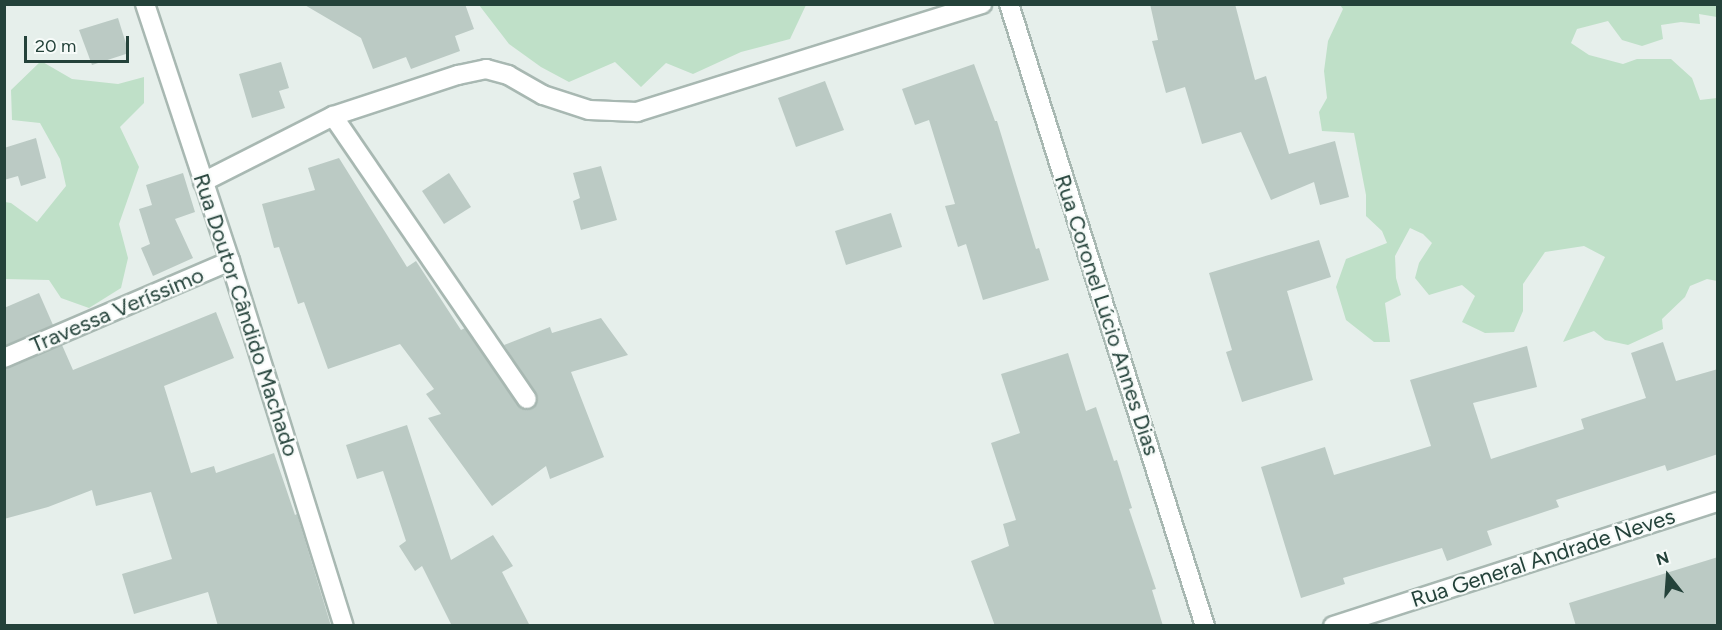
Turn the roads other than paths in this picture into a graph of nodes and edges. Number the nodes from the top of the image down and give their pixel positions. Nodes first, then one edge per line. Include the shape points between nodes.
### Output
1 (145, 4) edge
2 (981, 4) edge
3 (1009, 4) edge
4 (333, 116) junction
5 (203, 182) junction
6 (230, 261) junction
7 (4, 358) edge
8 (527, 399) dead end
9 (1718, 502) edge
10 (344, 626) edge
11 (1205, 626) edge
12 (1334, 626) edge

1 - 5 street, Rua Doutor Cândido Machado
2 - 4 street via 637,112 589,110 543,95 508,75 486,69
3 - 11 street, Rua Coronel Lúcio Annes Dias
4 - 5 street
4 - 8 street
5 - 6 street, Rua Doutor Cândido Machado
6 - 7 street, Travessa Veríssimo
6 - 10 street, Rua Doutor Cândido Machado
9 - 12 street, Rua General Andrade Neves

